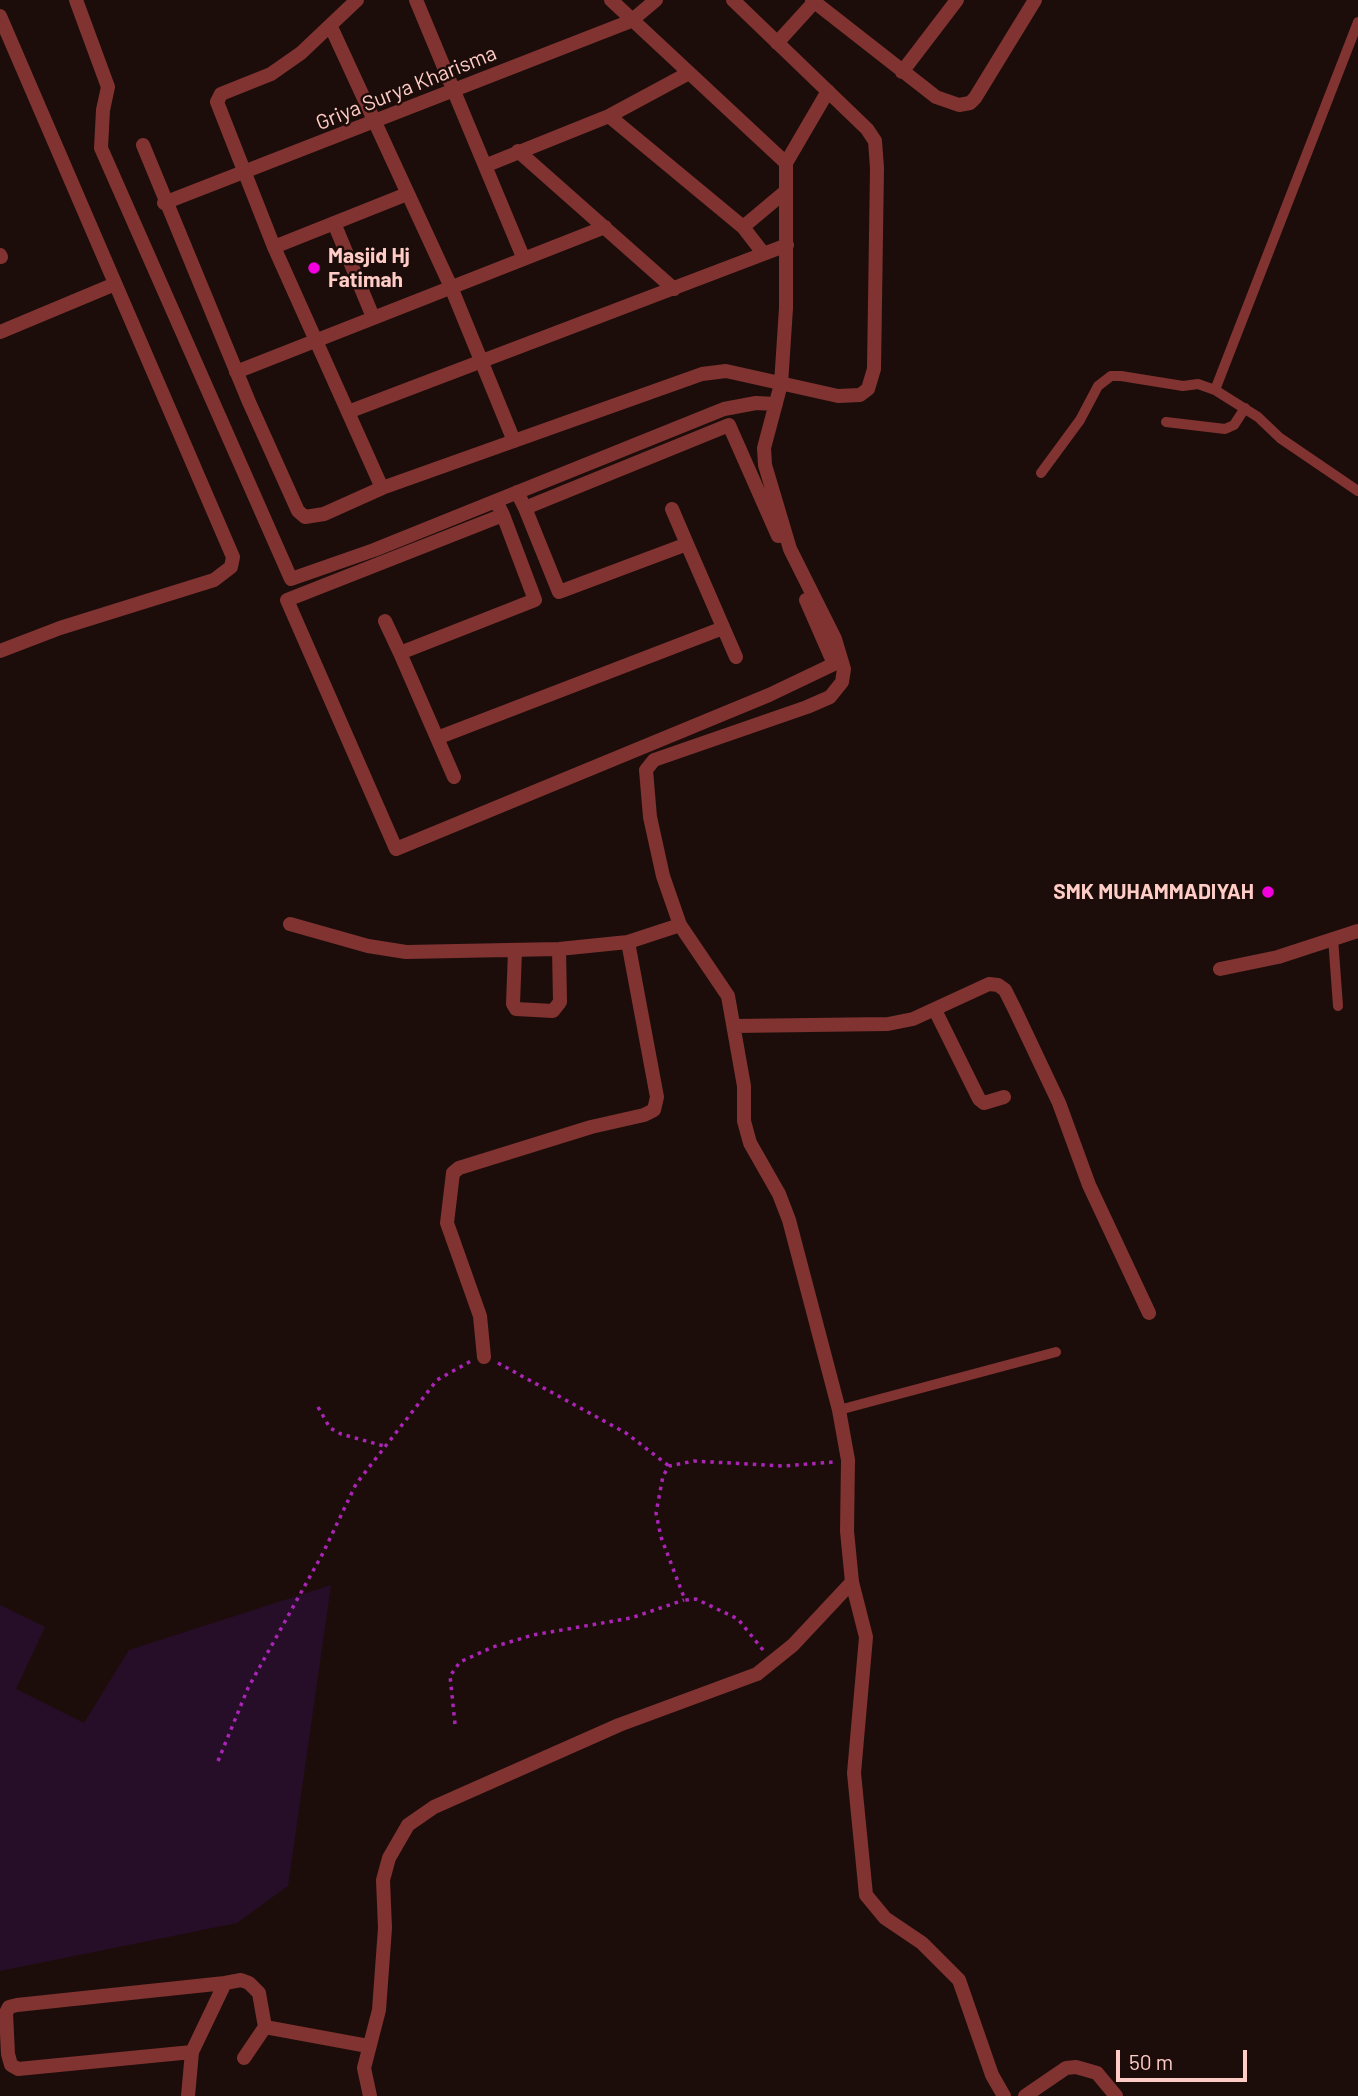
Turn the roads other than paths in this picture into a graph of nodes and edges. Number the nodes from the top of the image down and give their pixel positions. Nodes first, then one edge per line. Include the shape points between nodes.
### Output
1 (76, 0) edge
2 (357, 0) edge
3 (611, 0) edge
4 (656, 0) edge
5 (733, 0) edge
6 (957, 0) edge
7 (1035, 0) edge
8 (421, 1) edge
9 (814, 1) edge
10 (0, 16) edge
11 (631, 21) junction
12 (1358, 22) edge
13 (331, 27) junction
14 (777, 43) junction
15 (902, 72) junction
16 (687, 74) junction
17 (453, 91) junction
18 (828, 91) junction
19 (609, 116) junction
20 (376, 122) junction
21 (143, 145) dead end
22 (518, 151) junction
23 (786, 163) junction
24 (487, 165) junction
25 (244, 171) junction
26 (786, 191) junction
27 (407, 194) junction
28 (164, 203) junction
29 (334, 223) junction
30 (605, 227) junction
31 (743, 227) junction
32 (787, 245) junction
33 (274, 247) junction
34 (763, 253) junction
35 (523, 257) junction
36 (116, 284) junction
37 (451, 287) junction
38 (674, 289) junction
39 (373, 317) junction
40 (0, 332) edge
41 (315, 340) junction
42 (483, 361) junction
43 (236, 372) junction
44 (781, 384) junction
45 (1215, 390) junction
46 (776, 404) junction
47 (1245, 408) junction
48 (348, 412) junction
49 (1167, 422) dead end
50 (514, 441) junction
51 (1041, 473) dead end
52 (382, 488) junction
53 (1358, 491) edge
54 (517, 492) junction
55 (496, 501) junction
56 (525, 508) junction
57 (672, 509) dead end
58 (503, 514) junction
59 (531, 523) junction
60 (510, 532) junction
61 (687, 544) junction
62 (559, 592) junction
63 (535, 600) junction
64 (384, 621) dead end
65 (723, 628) junction
66 (0, 651) edge
67 (400, 653) junction
68 (736, 657) dead end
69 (437, 738) junction
70 (454, 777) dead end
71 (290, 924) dead end
72 (680, 925) junction
73 (1358, 931) edge
74 (1333, 938) junction
75 (628, 942) junction
76 (559, 949) junction
77 (515, 951) junction
78 (1220, 970) dead end
79 (1338, 1006) dead end
80 (935, 1010) junction
81 (734, 1026) junction
82 (1004, 1097) dead end
83 (1149, 1312) dead end
84 (1056, 1352) dead end
85 (484, 1357) road end
86 (839, 1410) junction
87 (852, 1582) junction
88 (225, 1983) junction
89 (265, 2028) junction
90 (368, 2046) junction
91 (192, 2052) junction
92 (244, 2058) dead end
93 (188, 2096) edge
94 (370, 2096) edge
95 (1004, 2096) edge
96 (1025, 2096) edge
97 (1116, 2096) edge

1 - 55 street via 108,87 101,148 291,579
2 - 13 street
3 - 11 street
4 - 11 street, Griya Surya Kharisma
5 - 14 street
6 - 15 street
7 - 15 street via 970,103 952,104 936,97
8 - 17 street
9 - 14 street
9 - 15 street
10 - 36 street
11 - 16 street
11 - 17 street, Griya Surya Kharisma
12 - 45 lane
13 - 20 street
13 - 25 street via 271,74 218,97
14 - 18 street
16 - 19 street
16 - 23 street
17 - 20 street, Griya Surya Kharisma
17 - 24 street
18 - 23 street
18 - 44 street via 867,128 877,154 873,380 868,389 850,398
19 - 22 street
19 - 31 street
20 - 25 street, Griya Surya Kharisma
20 - 27 street
21 - 28 street
22 - 24 street
22 - 30 street
23 - 26 street
24 - 35 street
25 - 28 street, Griya Surya Kharisma
25 - 33 street
26 - 31 street
26 - 32 street
27 - 29 street
27 - 37 street
28 - 43 street
29 - 33 street
29 - 39 street
30 - 35 street
30 - 38 street
31 - 34 street
32 - 34 street
32 - 44 street
33 - 41 street
34 - 38 street
35 - 37 street
36 - 40 street
36 - 66 street via 233,557 231,567 214,580
37 - 39 street
37 - 42 street
38 - 42 street
39 - 41 street
41 - 43 street
41 - 48 street
42 - 48 street
42 - 50 street
43 - 52 street via 302,516 324,514
44 - 46 street
44 - 50 street via 726,371 702,374
45 - 47 lane
45 - 51 lane via 1198,384 1111,376 1098,386 1080,420
46 - 54 street via 724,410
46 - 72 street via 764,448 769,482 790,549 835,639 843,674 830,696 678,750 654,760 646,769 649,817
47 - 49 lane via 1234,425 1225,429
47 - 53 lane
48 - 52 street
50 - 52 street
54 - 55 street
54 - 56 street
55 - 58 street
56 - 58 street via 729,425 834,664 396,849 287,600
56 - 59 street
57 - 61 street
58 - 60 street
59 - 60 street
59 - 62 street
60 - 63 street
61 - 62 street
61 - 65 street
62 - 63 street
63 - 67 street
64 - 67 street
65 - 68 street
65 - 69 street
67 - 69 street
69 - 70 street
71 - 77 street via 391,950
72 - 75 street
72 - 81 street via 728,996
73 - 74 street
74 - 78 street
74 - 79 lane
75 - 76 street
75 - 85 street via 657,1097 654,1110 453,1173 447,1223 480,1316
76 - 77 street
76 - 77 street via 560,1002 553,1011 521,1011 514,1006
80 - 81 street via 888,1024
80 - 82 street via 979,1099
80 - 83 street via 989,984 1005,990
81 - 86 street via 750,1143 789,1220
84 - 86 lane
86 - 87 street via 848,1460 846,1531
87 - 90 street via 757,1674 619,1725 435,1807 408,1825 389,1858 383,1880 379,2010
87 - 95 street via 866,1637 854,1773 866,1895 885,1918 922,1943 959,1980 992,2075
88 - 89 street via 241,1980 254,1987
88 - 91 street
88 - 91 street via 17,2005 6,2013 8,2054 11,2065 18,2069
89 - 90 street
89 - 92 street
90 - 94 street via 364,2068
91 - 93 street
96 - 97 street via 1066,2068 1076,2067 1097,2073

